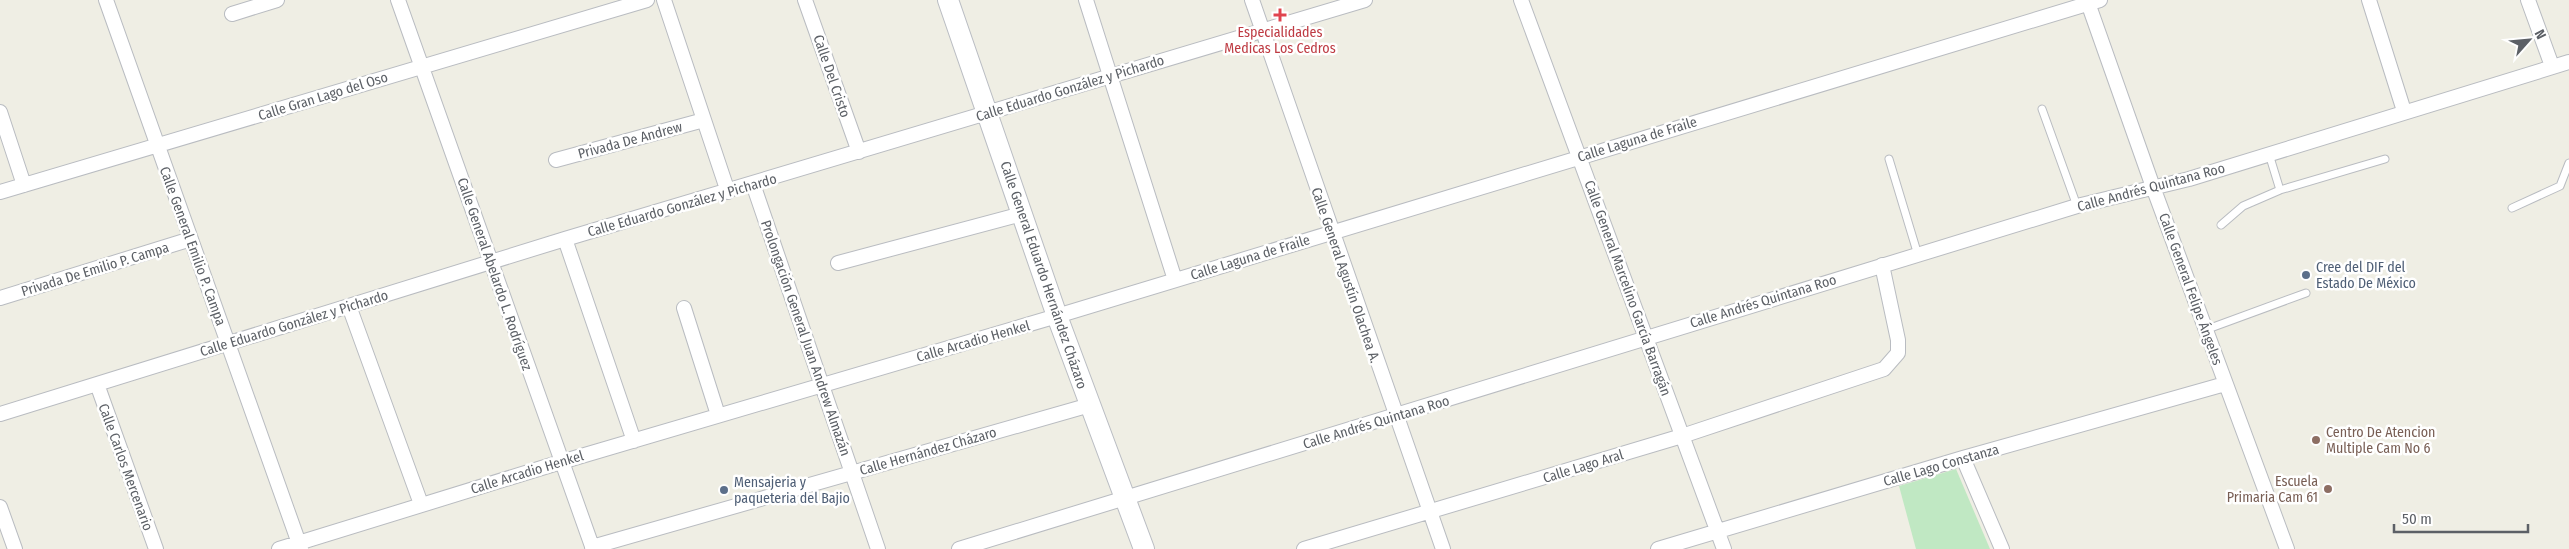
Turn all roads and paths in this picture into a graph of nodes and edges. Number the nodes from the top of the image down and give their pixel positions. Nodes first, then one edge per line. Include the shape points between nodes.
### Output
1 (106, 0) edge
2 (277, 0) edge
3 (398, 0) edge
4 (647, 0) edge
5 (664, 0) edge
6 (805, 0) edge
7 (948, 0) edge
8 (1086, 0) edge
9 (1252, 0) edge
10 (1365, 0) edge
11 (1521, 0) edge
12 (2369, 0) edge
13 (2528, 0) edge
14 (2092, 1) edge
15 (232, 14) dead end
16 (1262, 30) junction
17 (2569, 62) edge
18 (423, 66) junction
19 (2552, 66) junction
20 (1110, 76) junction
21 (2042, 109) dead end
22 (2404, 111) junction
23 (0, 112) edge
24 (988, 113) junction
25 (704, 120) junction
26 (158, 146) junction
27 (858, 152) junction
28 (2269, 154) junction
29 (1580, 156) junction
30 (1890, 159) dead end
31 (2385, 159) dead end
32 (556, 160) dead end
33 (2569, 163) edge
34 (753, 184) junction
35 (24, 185) junction
36 (2153, 188) junction
37 (2280, 190) junction
38 (0, 192) edge
39 (728, 192) junction
40 (2077, 206) junction
41 (2512, 208) dead end
42 (1022, 214) junction
43 (2221, 225) dead end
44 (1332, 232) junction
45 (191, 240) junction
46 (565, 240) junction
47 (1918, 256) junction
48 (491, 262) junction
49 (838, 263) dead end
50 (1882, 265) junction
51 (1175, 280) junction
52 (2306, 293) dead end
53 (0, 298) edge
54 (349, 306) junction
55 (684, 308) dead end
56 (1057, 316) junction
57 (2206, 330) junction
58 (1646, 336) junction
59 (228, 343) junction
60 (97, 384) junction
61 (2225, 384) junction
62 (821, 385) junction
63 (1090, 405) junction
64 (0, 414) edge
65 (718, 415) junction
66 (1395, 416) junction
67 (1682, 436) junction
68 (634, 441) junction
69 (1963, 458) junction
70 (561, 462) junction
71 (851, 472) junction
72 (1125, 500) junction
73 (421, 504) junction
74 (0, 507) edge
75 (1430, 513) junction
76 (1718, 531) junction
77 (299, 546) edge
78 (592, 548) edge
79 (15, 549) edge
80 (156, 549) edge
81 (279, 549) edge
82 (878, 549) edge
83 (959, 549) edge
84 (1144, 549) edge
85 (1304, 549) edge
86 (1443, 549) edge
87 (1658, 549) edge
88 (1724, 549) edge
89 (2002, 549) edge
90 (2287, 549) edge

1 - 26 street, Calle General Emilio P. Campa
2 - 15 street
3 - 18 street, Calle General Abelardo L. Rodríguez
4 - 18 street, Calle Gran Lago del Oso
5 - 25 street
6 - 27 street, Calle Del Cristo
7 - 24 main road, Calle General Eduardo Hernández Cházaro
8 - 20 street
9 - 16 street, Calle General Agustín Olachea A.
10 - 16 street, Calle Eduardo González y Pichardo
11 - 29 street, Calle General Marcelino García Barragán
12 - 22 street
13 - 19 street
14 - 29 street, Calle Laguna de Fraile
14 - 36 street, Calle General Felipe Ángeles
16 - 20 street, Calle Eduardo González y Pichardo
16 - 44 street, Calle General Agustín Olachea A.
17 - 19 street, Calle Andrés Quintana Roo
18 - 26 street, Calle Gran Lago del Oso
18 - 48 street, Calle General Abelardo L. Rodríguez
19 - 22 street, Calle Andrés Quintana Roo
20 - 24 street, Calle Eduardo González y Pichardo
20 - 51 street
21 - 40 lane
22 - 28 street, Calle Andrés Quintana Roo
23 - 35 street
24 - 27 street, Calle Eduardo González y Pichardo
24 - 42 main road, Calle General Eduardo Hernández Cházaro
25 - 32 street, Privada De Andrew
25 - 39 street
26 - 35 street, Calle Gran Lago del Oso
26 - 45 street, Calle General Emilio P. Campa
27 - 34 street, Calle Eduardo González y Pichardo
28 - 36 street, Calle Andrés Quintana Roo
28 - 37 lane
29 - 44 street, Calle Laguna de Fraile
29 - 58 street, Calle General Marcelino García Barragán
30 - 47 lane
31 - 37 lane
33 - 41 lane via 2560,186
34 - 39 street, Calle Eduardo González y Pichardo
34 - 62 street, Prolongación General Juan Andrew Almazán
35 - 38 street, Calle Gran Lago del Oso
36 - 40 street, Calle Andrés Quintana Roo
36 - 57 street, Calle General Felipe Ángeles
37 - 43 lane via 2243,206
39 - 46 street, Calle Eduardo González y Pichardo
40 - 47 street, Calle Andrés Quintana Roo
42 - 49 street
42 - 56 main road, Calle General Eduardo Hernández Cházaro
44 - 51 street, Calle Laguna de Fraile
44 - 66 street, Calle General Agustín Olachea A.
45 - 53 street, Privada De Emilio P. Campa
45 - 59 street, Calle General Emilio P. Campa
46 - 48 street, Calle Eduardo González y Pichardo
46 - 68 street
47 - 50 street, Calle Andrés Quintana Roo
48 - 54 street, Calle Eduardo González y Pichardo
48 - 70 street, Calle General Abelardo L. Rodríguez
50 - 58 street, Calle Andrés Quintana Roo
50 - 67 street, Calle Lago Aral via 1898,340 1898,353 1884,369
51 - 56 street, Calle Arcadio Henkel
52 - 57 lane
54 - 59 street, Calle Eduardo González y Pichardo
54 - 73 street
55 - 65 street
56 - 62 street, Calle Arcadio Henkel
56 - 63 main road, Calle General Eduardo Hernández Cházaro
57 - 61 street, Calle General Felipe Ángeles
58 - 66 street, Calle Andrés Quintana Roo
58 - 67 street, Calle General Marcelino García Barragán
59 - 60 street, Calle Eduardo González y Pichardo
59 - 77 street, Calle General Emilio P. Campa
60 - 64 street, Calle Eduardo González y Pichardo
60 - 80 street, Calle Carlos Mercenario
61 - 69 street, Calle Lago Constanza
61 - 90 street, Calle General Felipe Ángeles
62 - 65 street, Calle Arcadio Henkel
62 - 71 street, Prolongación General Juan Andrew Almazán
63 - 71 street, Calle Hernández Cházaro
63 - 72 main road, Calle General Eduardo Hernández Cházaro
65 - 68 street, Calle Arcadio Henkel
66 - 72 street, Calle Andrés Quintana Roo
66 - 75 street, Calle General Agustín Olachea A.
67 - 75 street, Calle Lago Aral
67 - 76 street, Calle General Marcelino García Barragán
68 - 70 street, Calle Arcadio Henkel
69 - 76 street, Calle Lago Constanza
69 - 89 street
70 - 73 street, Calle Arcadio Henkel
70 - 78 street, Calle General Abelardo L. Rodríguez
71 - 78 street, Calle Hernández Cházaro
71 - 82 street, Prolongación General Juan Andrew Almazán
72 - 83 street, Calle Andrés Quintana Roo
72 - 84 main road, Calle General Eduardo Hernández Cházaro
73 - 77 street, Calle Arcadio Henkel
74 - 79 street
75 - 85 street, Calle Lago Aral
75 - 86 street, Calle General Agustín Olachea A.
76 - 87 street, Calle Lago Constanza
76 - 88 street, Calle General Marcelino García Barragán
77 - 81 street, Calle Arcadio Henkel

